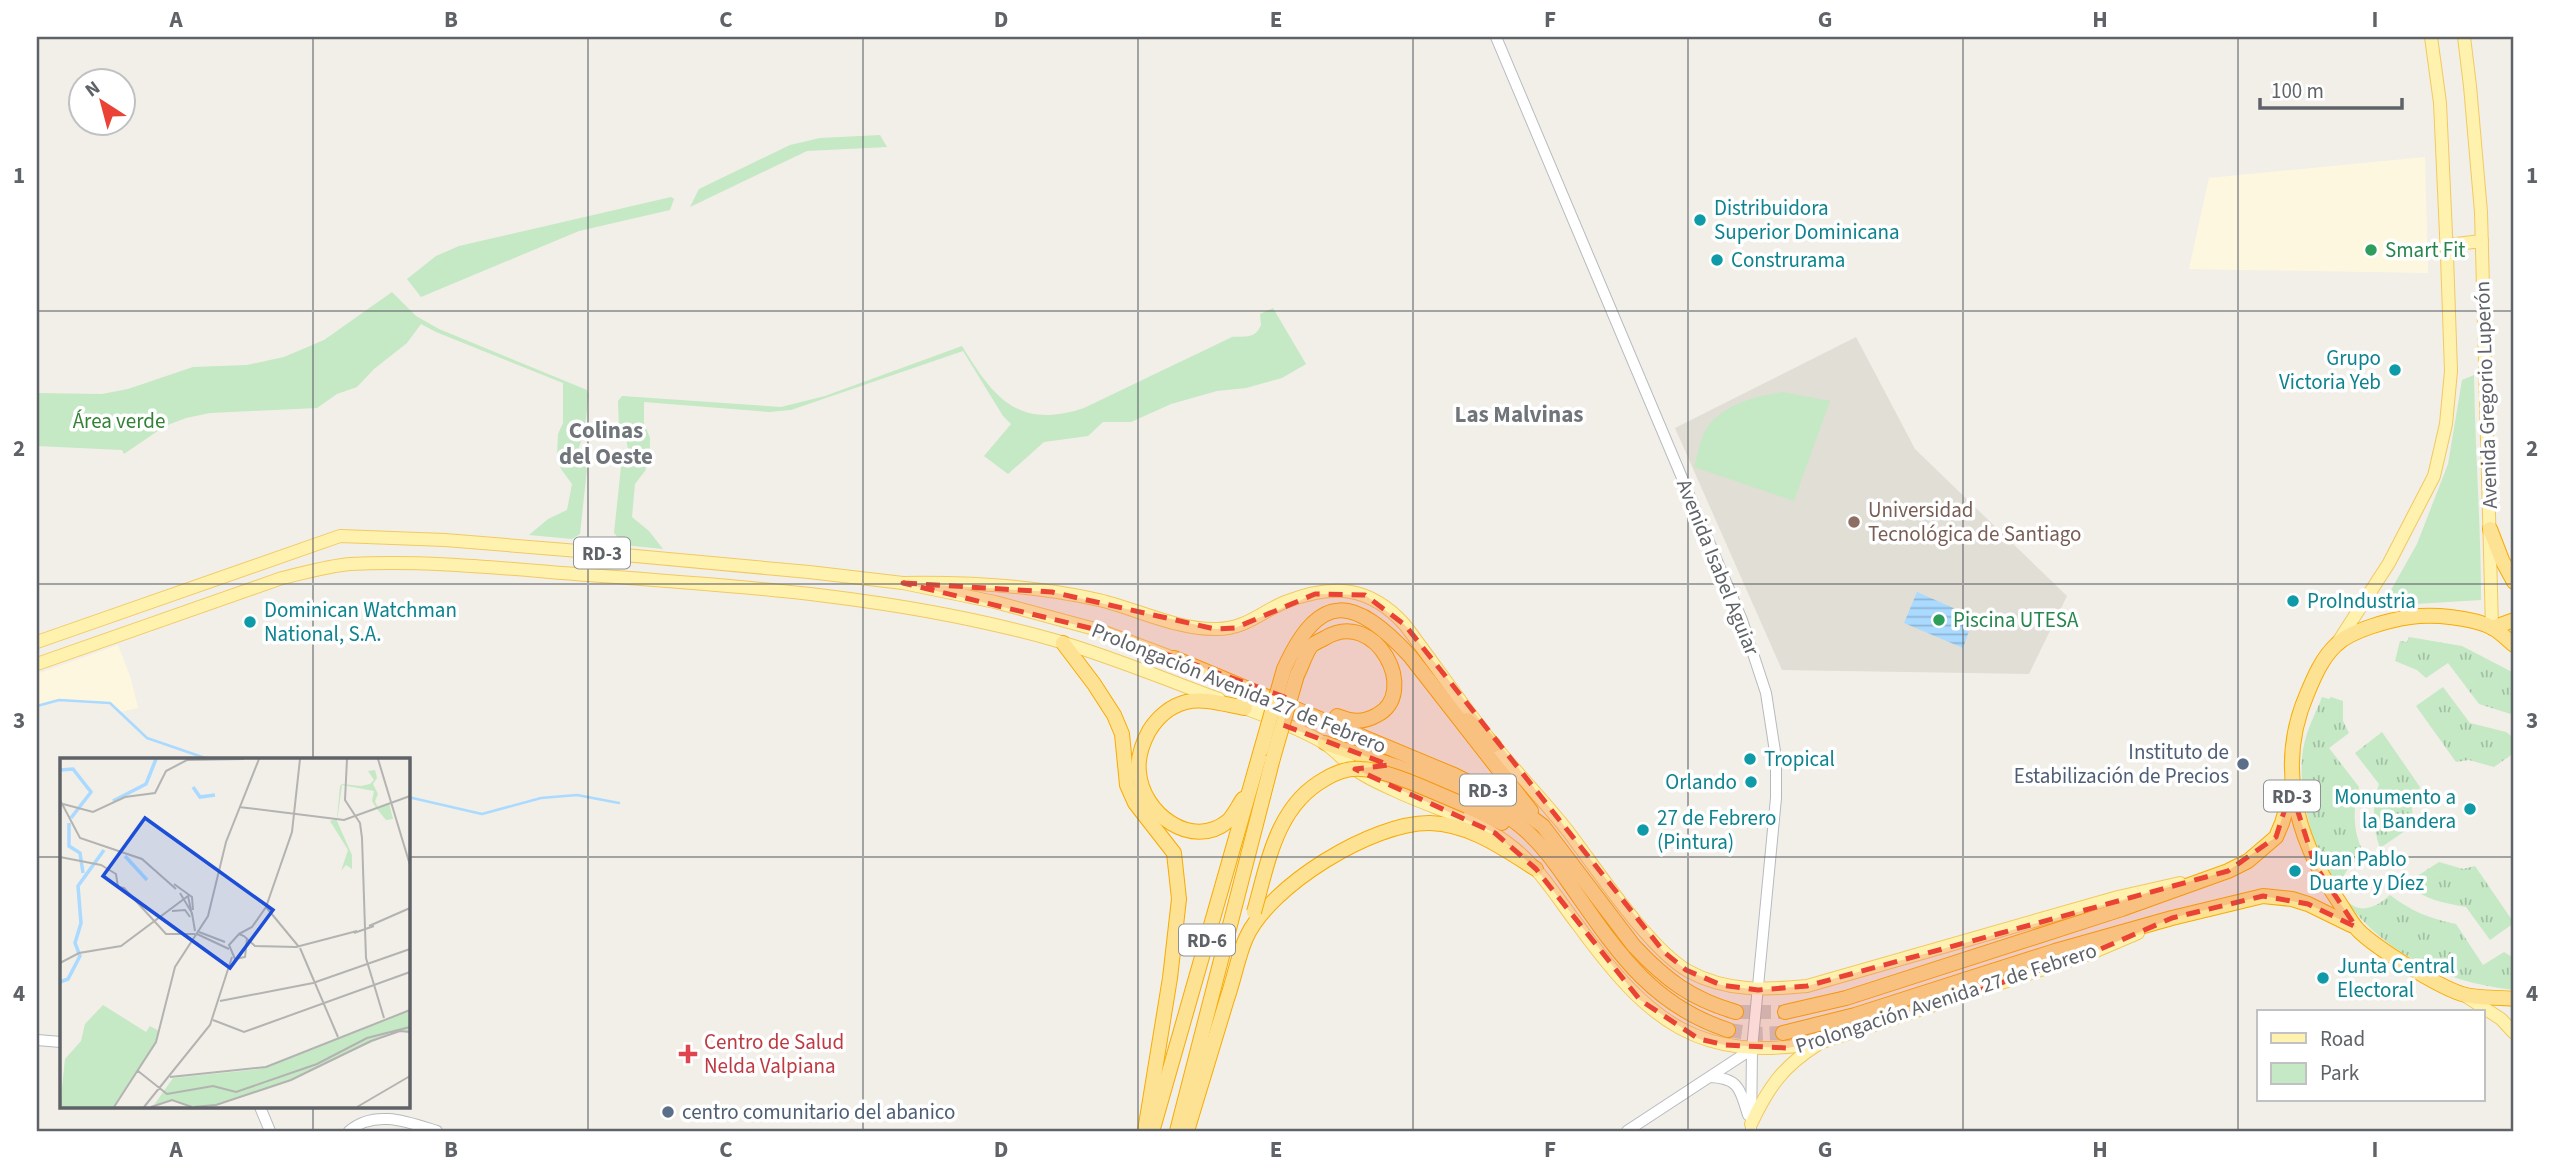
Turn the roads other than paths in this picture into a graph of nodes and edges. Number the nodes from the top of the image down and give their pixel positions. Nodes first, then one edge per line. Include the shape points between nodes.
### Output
1 (1496, 37) edge
2 (2431, 37) edge
3 (2464, 37) edge
4 (2482, 242) junction
5 (2447, 245) junction
6 (2490, 529) junction
7 (2514, 582) edge
8 (903, 583) junction
9 (2514, 620) edge
10 (2492, 628) junction
11 (37, 642) edge
12 (1063, 643) junction
13 (2337, 643) junction
14 (2514, 645) edge
15 (1174, 658) junction
16 (37, 664) edge
17 (1290, 672) junction
18 (1441, 696) junction
19 (1245, 708) junction
20 (1325, 744) junction
21 (1494, 745) junction
22 (1267, 754) junction
23 (1251, 786) junction
24 (2291, 790) junction
25 (1542, 826) junction
26 (1536, 869) junction
27 (2228, 871) junction
28 (1585, 905) junction
29 (2172, 918) junction
30 (2356, 927) junction
31 (1246, 937) junction
32 (1758, 990) junction
33 (2464, 995) junction
34 (2514, 999) edge
35 (1785, 1012) tunnel mouth
36 (1736, 1013) tunnel mouth
37 (1728, 1030) tunnel mouth
38 (1783, 1033) tunnel mouth
39 (2514, 1033) edge
40 (37, 1040) edge
41 (60, 1042) edge
42 (1822, 1042) junction
43 (1752, 1049) junction
44 (1709, 1077) junction
45 (260, 1108) edge
46 (1751, 1128) edge
47 (270, 1131) edge
48 (349, 1131) edge
49 (437, 1131) edge
50 (1144, 1131) edge
51 (1152, 1131) edge
52 (1177, 1131) edge
53 (1187, 1131) edge
54 (1627, 1131) edge

1 - 32 main road, Avenida Isabel Aguiar via 1742,620 1766,693 1774,735 1776,798
2 - 5 main road, Avenida Gregorio Luperón via 2440,103
3 - 4 main road, Avenida Gregorio Luperón
4 - 5 main road
4 - 6 main road, Avenida Gregorio Luperón
5 - 13 main road, Avenida Gregorio Luperón via 2451,371 2446,424 2434,476 2389,564
6 - 7 highway
6 - 10 main road, Avenida Gregorio Luperón
8 - 11 main road, Prolongación Avenida 27 de Febrero / RD-3 via 603,553 340,536
8 - 15 main road, Prolongación Avenida 27 de Febrero / RD-3 via 1102,631
8 - 21 main road, Prolongación Avenida 27 de Febrero via 956,582 1052,592 1215,629 1235,628 1284,603 1315,594 1358,593 1398,618
9 - 10 highway
10 - 13 highway, RD-3 via 2426,615 2385,620
10 - 14 highway, RD-3
12 - 16 main road, Prolongación Avenida 27 de Febrero / RD-3 via 903,607 756,589 458,564 350,564 282,578
12 - 19 main road, Prolongación Avenida 27 de Febrero / RD-3
12 - 50 highway via 1114,715 1122,734 1127,785 1135,803 1174,853 1180,900
13 - 24 highway, RD-3 via 2317,670 2300,709
15 - 17 highway via 1352,722 1386,711 1395,681 1385,650 1357,633 1343,631 1312,645
15 - 25 highway, Prolongación Avenida 27 de Febrero / RD-3 via 1500,796
17 - 18 highway via 1296,642 1317,618 1337,610 1352,611 1390,634
17 - 22 highway, RD-6, bridge
18 - 21 highway
18 - 25 highway
19 - 20 main road, Prolongación Avenida 27 de Febrero / RD-3
19 - 23 highway via 1187,701 1168,709 1144,741 1139,774 1153,808 1179,829 1198,832 1230,820
20 - 26 main road, Prolongación Avenida 27 de Febrero / RD-3 via 1355,770 1495,833
20 - 28 highway, Prolongación Avenida 27 de Febrero / RD-3 via 1436,782 1508,816 1542,847
21 - 32 main road, Prolongación Avenida 27 de Febrero / RD-3 via 1664,952 1708,981
22 - 23 highway, RD-6
22 - 52 highway, RD-6
23 - 51 highway, RD-6
24 - 27 highway, Prolongación Avenida 27 de Febrero / RD-3 via 2276,837
24 - 30 highway, RD-3 via 2315,865
25 - 36 highway, Prolongación Avenida 27 de Febrero / RD-3 via 1650,963 1685,992
26 - 31 highway via 1494,842 1452,827 1430,823 1404,826 1339,852 1304,876 1267,907
26 - 43 main road, Prolongación Avenida 27 de Febrero / RD-3 via 1610,968 1640,1000 1699,1039
27 - 32 main road, Prolongación Avenida 27 de Febrero / RD-3 via 2118,897 1843,977
27 - 35 highway, Prolongación Avenida 27 de Febrero / RD-3 via 1860,994
28 - 31 highway, bridge via 1531,847 1492,817 1378,772 1346,770 1298,798 1288,813
28 - 37 highway, Prolongación Avenida 27 de Febrero / RD-3 via 1618,954 1657,993 1679,1009
29 - 30 highway, Prolongación Avenida 27 de Febrero / RD-3 via 2275,896 2308,904
29 - 38 highway, Prolongación Avenida 27 de Febrero / RD-3
29 - 42 main road, Prolongación Avenida 27 de Febrero / RD-3 via 2089,954
30 - 33 highway, RD-3 via 2371,942
31 - 53 highway
32 - 43 main road, Avenida Isabel Aguiar
33 - 34 highway, RD-3
33 - 39 main road
40 - 41 main road
42 - 43 main road, Prolongación Avenida 27 de Febrero / RD-3
42 - 46 main road via 1784,1070 1763,1098
43 - 44 main road
43 - 46 main road, Avenida Isabel Aguiar
44 - 46 main road via 1724,1078 1739,1088
44 - 54 main road
45 - 47 main road
48 - 49 main road via 369,1119 387,1118

